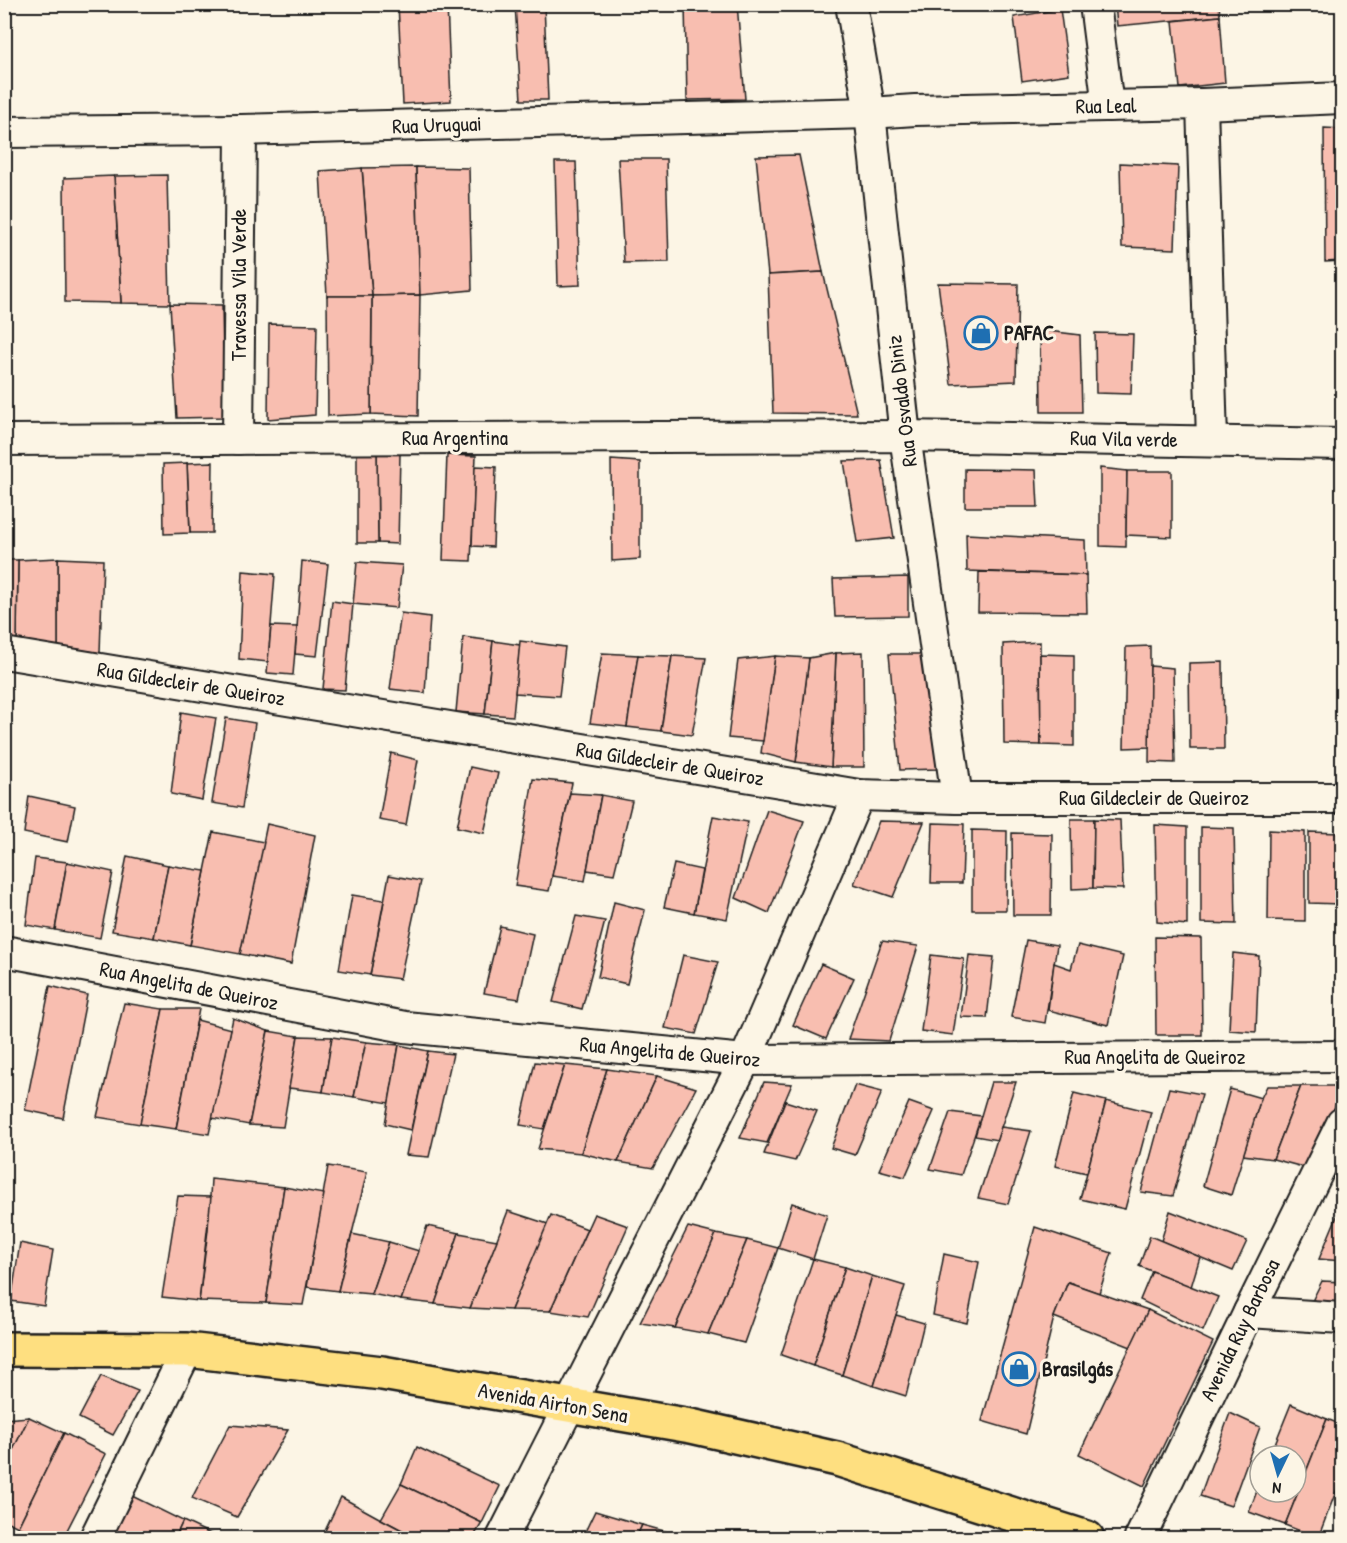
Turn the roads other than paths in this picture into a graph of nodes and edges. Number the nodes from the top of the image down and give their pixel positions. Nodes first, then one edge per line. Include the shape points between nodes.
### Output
1 (851, 4) edge
2 (1095, 4) edge
3 (1342, 98) edge
4 (1202, 104) junction
5 (1108, 106) junction
6 (870, 113) junction
7 (240, 130) junction
8 (4, 132) edge
9 (906, 436) junction
10 (238, 439) junction
11 (4, 440) edge
12 (1212, 440) junction
13 (1342, 444) edge
14 (4, 653) edge
15 (859, 795) junction
16 (957, 798) junction
17 (1342, 798) edge
18 (4, 951) edge
19 (1342, 1056) edge
20 (745, 1060) junction
21 (1342, 1123) edge
22 (1249, 1311) junction
23 (1342, 1318) edge
24 (4, 1348) edge
25 (187, 1350) junction
26 (569, 1406) junction
27 (95, 1539) edge
28 (502, 1539) edge
29 (1087, 1539) edge
30 (1140, 1539) edge

1 - 6 street, Rua Osvaldo Diniz
2 - 5 street
3 - 4 street, Rua Leal
4 - 5 street, Rua Leal
4 - 12 street
5 - 6 street, Rua Leal
6 - 7 street, Rua Uruguai
6 - 9 street, Rua Osvaldo Diniz
7 - 8 street, Rua Uruguai
7 - 10 street, Travessa Vila Verde
9 - 10 street, Rua Argentina
9 - 12 street, Rua Vila verde
9 - 16 street, Rua Osvaldo Diniz
10 - 11 street, Rua Argentina
12 - 13 street, Rua Vila verde
14 - 15 street, Rua Gildecleir de Queiroz
15 - 16 street, Rua Gildecleir de Queiroz
15 - 20 street
16 - 17 street, Rua Gildecleir de Queiroz
18 - 20 street, Rua Angelita de Queiroz via 405,1027
19 - 20 street, Rua Angelita de Queiroz
20 - 26 street
21 - 22 street, Avenida Ruy Barbosa
22 - 23 street
22 - 30 street, Avenida Ruy Barbosa
24 - 25 main road, Avenida Airton Sena
25 - 26 main road, Avenida Airton Sena via 382,1374
25 - 27 street
26 - 28 street
26 - 29 main road, Avenida Airton Sena via 691,1426 837,1459

